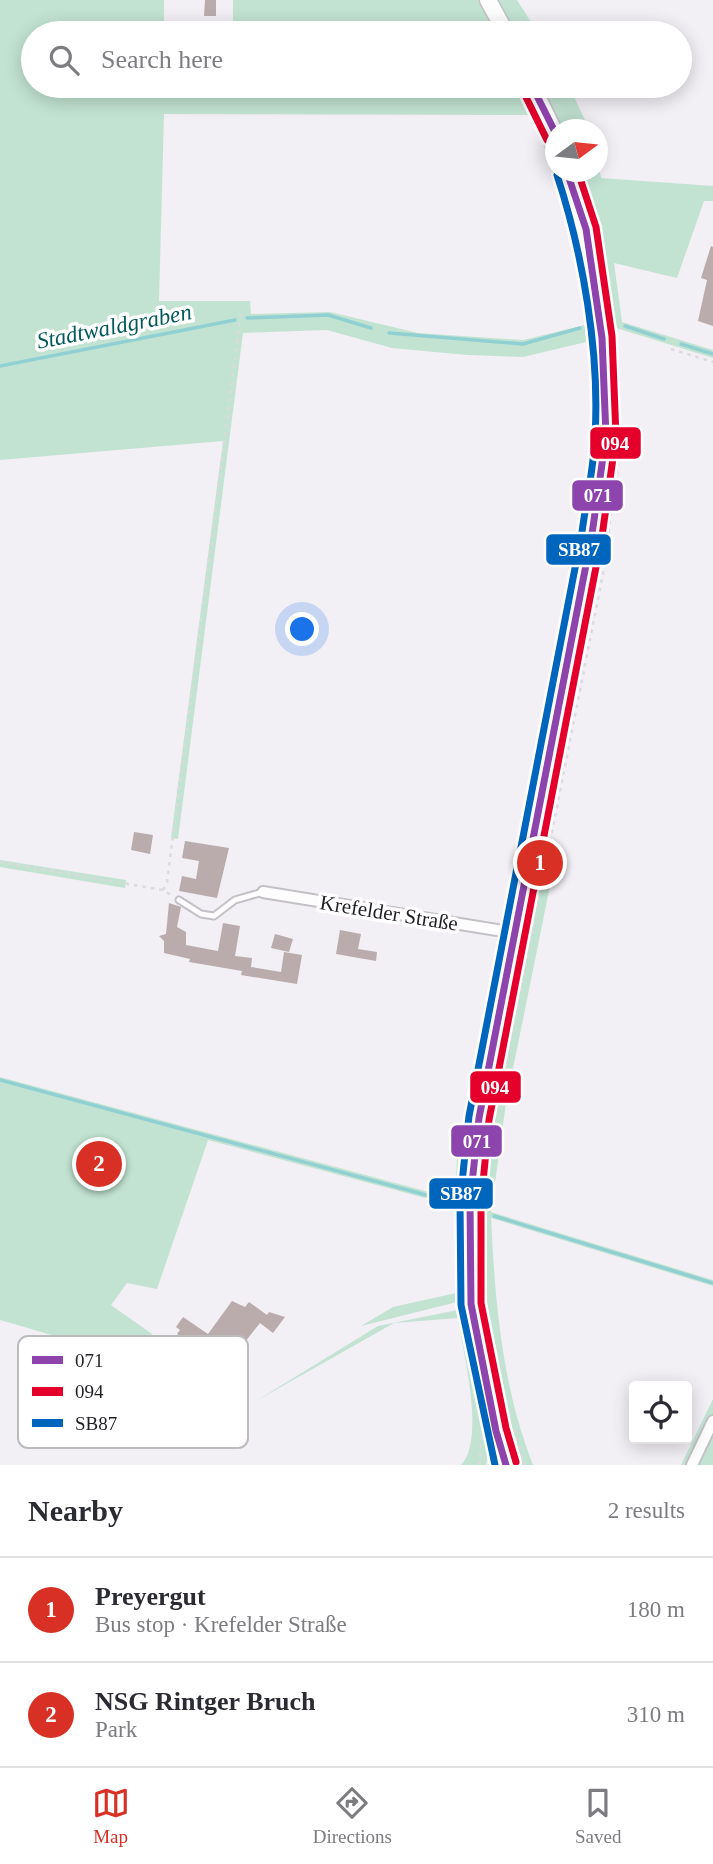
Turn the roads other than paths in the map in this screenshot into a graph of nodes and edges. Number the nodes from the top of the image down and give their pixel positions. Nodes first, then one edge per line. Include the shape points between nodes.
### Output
1 (488, 0) edge
2 (499, 21) edge
3 (538, 98) edge
4 (547, 119) edge
5 (570, 182) edge
6 (263, 892) joint
7 (179, 900) road end
8 (515, 933) junction
9 (713, 1421) edge
10 (506, 1465) edge
11 (692, 1465) edge

1 - 2 main road
3 - 4 main road
5 - 8 main road via 586,229 602,338 606,436 592,534
6 - 7 lane via 235,900 214,916 201,914
6 - 8 street, Krefelder Straße
8 - 10 main road via 479,1118 470,1202 471,1304
9 - 11 street

